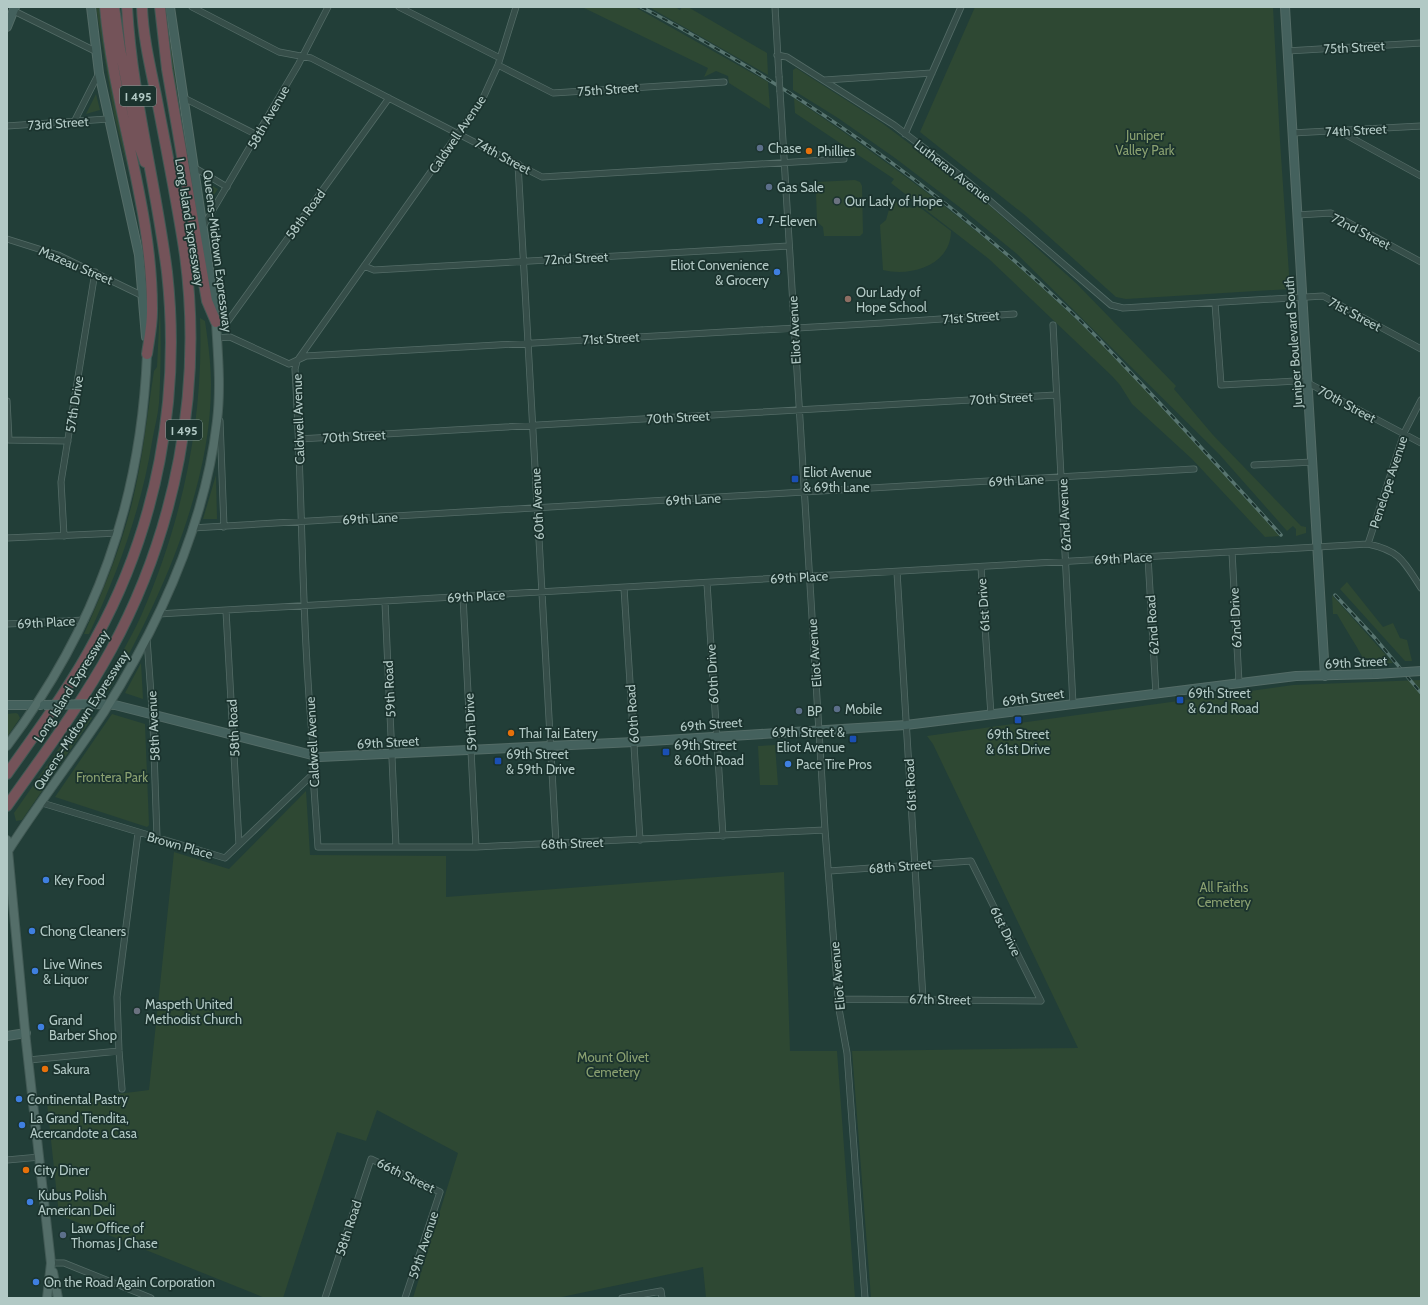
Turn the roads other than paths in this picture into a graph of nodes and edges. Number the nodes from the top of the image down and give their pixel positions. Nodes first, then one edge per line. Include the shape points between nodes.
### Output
1 (91, 7) edge
2 (105, 7) edge
3 (114, 7) edge
4 (127, 7) edge
5 (160, 7) edge
6 (170, 7) edge
7 (192, 7) edge
8 (328, 7) edge
9 (400, 7) edge
10 (516, 7) edge
11 (775, 7) edge
12 (961, 7) edge
13 (1285, 7) edge
14 (14, 9) edge
15 (143, 9) edge
16 (7, 27) edge
17 (1421, 43) edge
18 (95, 51) junction
19 (1287, 51) junction
20 (778, 55) junction
21 (303, 56) junction
22 (500, 58) junction
23 (498, 65) junction
24 (99, 73) junction
25 (932, 73) junction
26 (825, 80) junction
27 (724, 82) dead end
28 (184, 98) junction
29 (389, 98) junction
30 (108, 119) junction
31 (74, 122) junction
32 (7, 126) edge
33 (1421, 126) edge
34 (1339, 131) junction
35 (459, 133) junction
36 (1292, 133) junction
37 (905, 134) junction
38 (257, 135) junction
39 (844, 159) dead end
40 (518, 164) junction
41 (784, 164) junction
42 (195, 168) junction
43 (1421, 176) edge
44 (152, 184) junction
45 (227, 187) junction
46 (1297, 214) junction
47 (204, 225) junction
48 (7, 239) edge
49 (789, 246) junction
50 (523, 261) junction
51 (1421, 262) edge
52 (364, 266) junction
53 (95, 272) junction
54 (143, 296) junction
55 (1302, 298) junction
56 (1215, 303) junction
57 (1116, 307) joint
58 (1014, 314) dead end
59 (216, 323) junction
60 (1053, 325) dead end
61 (794, 328) junction
62 (217, 338) junction
63 (528, 343) junction
64 (1421, 349) edge
65 (147, 354) junction
66 (297, 360) junction
67 (1308, 383) junction
68 (1056, 395) junction
69 (1421, 400) edge
70 (7, 402) edge
71 (219, 403) junction
72 (799, 410) junction
73 (533, 425) junction
74 (1404, 434) junction
75 (299, 439) junction
76 (68, 441) junction
77 (1421, 443) edge
78 (1312, 462) junction
79 (1254, 465) dead end
80 (1194, 469) dead end
81 (1062, 477) junction
82 (804, 492) junction
83 (538, 508) junction
84 (301, 522) junction
85 (224, 527) junction
86 (192, 528) junction
87 (118, 533) junction
88 (64, 536) junction
89 (7, 538) edge
90 (1368, 544) junction
91 (1317, 547) junction
92 (1232, 552) junction
93 (1148, 557) junction
94 (1066, 562) junction
95 (981, 567) junction
96 (897, 572) junction
97 (809, 577) junction
98 (707, 583) junction
99 (624, 588) junction
100 (1421, 588) edge
101 (543, 592) junction
102 (463, 597) junction
103 (385, 602) junction
104 (304, 606) junction
105 (226, 611) junction
106 (158, 614) junction
107 (85, 620) junction
108 (7, 624) edge
109 (146, 638) junction
110 (1421, 671) edge
111 (1325, 676) junction
112 (1239, 683) junction
113 (1156, 694) junction
114 (108, 704) junction
115 (1073, 704) junction
116 (7, 705) edge
117 (41, 705) junction
118 (153, 714) junction
119 (991, 715) junction
120 (906, 725) junction
121 (819, 730) junction
122 (233, 735) junction
123 (716, 737) junction
124 (634, 742) junction
125 (7, 746) edge
126 (551, 746) junction
127 (472, 750) junction
128 (393, 753) junction
129 (314, 756) junction
130 (7, 774) edge
131 (313, 774) junction
132 (42, 803) junction
133 (7, 806) edge
134 (825, 830) junction
135 (138, 833) junction
136 (723, 836) junction
137 (157, 838) junction
138 (7, 840) edge
139 (640, 840) junction
140 (556, 843) junction
141 (239, 844) junction
142 (318, 847) joint
143 (396, 847) junction
144 (476, 847) junction
145 (8, 852) edge
146 (972, 861) joint
147 (915, 865) junction
148 (829, 871) junction
149 (8, 877) edge
150 (838, 999) junction
151 (923, 999) junction
152 (1041, 1001) joint
153 (26, 1033) junction
154 (7, 1036) edge
155 (118, 1051) junction
156 (29, 1060) junction
157 (122, 1089) dead end
158 (40, 1157) junction
159 (371, 1158) joint
160 (7, 1160) edge
161 (440, 1192) joint
162 (51, 1263) junction
163 (47, 1298) edge
164 (58, 1298) edge
165 (151, 1298) edge
166 (325, 1298) edge
167 (405, 1298) edge
168 (622, 1298) edge
169 (662, 1298) edge
170 (865, 1298) edge

1 - 18 main road
2 - 65 highway via 110,49 146,236 152,313
3 - 44 highway via 139,144
4 - 44 highway, Long Island Expressway / I 495 via 130,47
5 - 59 highway via 166,62 207,301
6 - 28 main road, Queens-Midtown Expressway
7 - 21 street, 74th Street via 279,52
8 - 21 street, 58th Avenue
9 - 22 street
10 - 22 street, Caldwell Avenue
11 - 20 street, Eliot Avenue
12 - 25 street
13 - 19 main road, Juniper Boulevard South
14 - 16 main road
14 - 18 street
15 - 133 highway, Long Island Expressway / I 495 via 150,66 181,231 187,280 190,370 181,445 164,520 129,616 86,692
17 - 19 street, 75th Street
18 - 24 main road
19 - 36 main road, Juniper Boulevard South
20 - 26 street, Lutheran Avenue via 787,56
20 - 41 street, Eliot Avenue, bridge
21 - 29 street, 74th Street
21 - 38 street, 58th Avenue
22 - 23 street, Caldwell Avenue
23 - 27 street, 75th Street via 553,93
23 - 35 street, Caldwell Avenue via 483,98
24 - 30 main road
24 - 31 street
25 - 26 street
25 - 37 street
26 - 37 street, Lutheran Avenue
28 - 38 street
28 - 42 main road, Queens-Midtown Expressway
29 - 35 street, 74th Street
29 - 59 street, 58th Road via 228,321
30 - 31 street, 73rd Street
30 - 54 main road via 134,230
31 - 32 street, 73rd Street
33 - 34 street, 74th Street
34 - 36 street, 74th Street
34 - 43 street
35 - 40 street, 74th Street
35 - 52 street, Caldwell Avenue
36 - 46 main road, Juniper Boulevard South
37 - 57 street, Lutheran Avenue via 983,194 1105,301
38 - 45 street, 58th Avenue
39 - 41 street, 74th Street
40 - 41 street, 74th Street via 542,177
40 - 50 street, 60th Avenue
41 - 49 street, Eliot Avenue
42 - 45 street
42 - 47 main road, Queens-Midtown Expressway
44 - 130 highway, Long Island Expressway / I 495 via 167,272 171,347 166,423 156,479 137,546 108,616 71,681
45 - 47 street, 58th Avenue
46 - 51 street, 72nd Street via 1332,213
46 - 55 main road, Juniper Boulevard South
47 - 59 main road, Queens-Midtown Expressway
48 - 53 street, Mazeau Street via 58,255
49 - 50 street, 72nd Street
49 - 61 street, Eliot Avenue
50 - 52 street, 72nd Street via 374,270
50 - 63 street, 60th Avenue
52 - 66 street, Caldwell Avenue
53 - 54 street, Mazeau Street
53 - 76 street, 57th Drive
54 - 65 main road
55 - 56 street, 71st Street
55 - 64 street, 71st Street via 1322,296
55 - 67 main road, Juniper Boulevard South
56 - 57 street, 71st Street
56 - 67 street, 70th Street via 1221,385 1296,381
58 - 61 street, 71st Street
59 - 62 main road, Queens-Midtown Expressway
60 - 68 street, 62nd Avenue
61 - 63 street, 71st Street
61 - 72 street, Eliot Avenue
62 - 66 street, 71st Street via 230,337 289,364
62 - 71 main road, Queens-Midtown Expressway
63 - 66 street, 71st Street via 306,356
63 - 73 street, 60th Avenue
65 - 87 main road via 145,401 138,449
66 - 75 street, Caldwell Avenue via 295,369
67 - 74 street, 70th Street
67 - 78 main road, Juniper Boulevard South
68 - 72 street, 70th Street
68 - 81 street, 62nd Avenue
69 - 74 street, Penelope Avenue
70 - 76 street via 9,440
71 - 85 street
71 - 86 main road, Queens-Midtown Expressway via 212,455
72 - 73 street, 70th Street
72 - 82 street, Eliot Avenue
73 - 75 street, 70th Street
73 - 83 street, 60th Avenue
74 - 77 street, 70th Street
74 - 90 street, Penelope Avenue
75 - 84 street, Caldwell Avenue
76 - 88 street, 57th Drive via 61,482
78 - 79 street
78 - 91 main road, Juniper Boulevard South
80 - 81 street, 69th Lane
81 - 82 street, 69th Lane
81 - 94 street, 62nd Avenue
82 - 83 street, 69th Lane
82 - 97 street, Eliot Avenue
83 - 84 street, 69th Lane
83 - 101 street, 60th Avenue
84 - 85 street, 69th Lane
84 - 104 street, Caldwell Avenue
85 - 86 street, 69th Lane
86 - 106 main road, Queens-Midtown Expressway
87 - 88 street
87 - 107 main road
88 - 89 street
90 - 91 street, 69th Place
90 - 100 street, 69th Place via 1391,551 1402,558
91 - 92 street, 69th Place
91 - 111 main road, Juniper Boulevard South
92 - 93 street, 69th Place
92 - 112 street, 62nd Drive
93 - 94 street, 69th Place
93 - 113 street, 62nd Road
94 - 95 street, 69th Place
94 - 115 street, 62nd Avenue
95 - 96 street, 69th Place
95 - 119 street, 61st Drive
96 - 97 street, 69th Place
96 - 120 street, 61st Road
97 - 98 street, 69th Place
97 - 121 street, Eliot Avenue
98 - 99 street, 69th Place
98 - 123 street, 60th Drive
99 - 101 street, 69th Place
99 - 124 street, 60th Road
101 - 102 street, 69th Place
101 - 126 street, 60th Avenue
102 - 103 street, 69th Place
102 - 127 street, 59th Drive
103 - 104 street, 69th Place
103 - 128 street, 59th Road
104 - 105 street, 69th Place
104 - 129 street, Caldwell Avenue
105 - 106 street, 69th Place
105 - 122 street, 58th Road
106 - 109 main road, Queens-Midtown Expressway
107 - 108 street, 69th Place
107 - 117 main road
109 - 114 main road, Queens-Midtown Expressway
109 - 118 street, 58th Avenue
110 - 111 main road, 69th Street, bridge
111 - 112 main road, 69th Street via 1296,676
112 - 113 main road, 69th Street
113 - 115 main road, 69th Street
114 - 117 main road, 69th Street, bridge
114 - 118 main road, 69th Street
114 - 132 main road, Queens-Midtown Expressway
115 - 119 main road, 69th Street
116 - 117 main road, 69th Street
117 - 125 main road
118 - 122 main road, 69th Street
118 - 137 street, 58th Avenue
119 - 120 main road, 69th Street
120 - 121 main road, 69th Street
120 - 147 street, 61st Road
121 - 123 main road, 69th Street
121 - 134 street, Eliot Avenue
122 - 129 main road, 69th Street
122 - 141 street, 58th Road
123 - 124 main road, 69th Street
123 - 136 street, 60th Drive
124 - 126 main road, 69th Street
124 - 139 street, 60th Road
126 - 127 main road, 69th Street
126 - 140 street, 60th Avenue
127 - 128 main road, 69th Street
127 - 144 street, 59th Drive
128 - 129 main road, 69th Street
128 - 143 street, 59th Road
129 - 131 street, Caldwell Avenue
131 - 141 street, Brown Place
131 - 142 street, Caldwell Avenue
132 - 135 street, Brown Place
132 - 145 main road, Queens-Midtown Expressway
134 - 136 street, 68th Street
134 - 148 street, Eliot Avenue
135 - 137 street, Brown Place
135 - 155 street via 117,997
136 - 139 street, 68th Street
137 - 141 street, Brown Place via 225,858
138 - 145 main road
139 - 140 street, 68th Street
140 - 144 street, 68th Street
142 - 143 street, 68th Street
143 - 144 street, 68th Street
145 - 149 main road
146 - 147 street, 68th Street
146 - 152 street, 61st Drive
147 - 148 street, 68th Street
147 - 151 street, 61st Road
148 - 150 street, Eliot Avenue
149 - 153 main road
150 - 151 street, 67th Street
150 - 170 street, Eliot Avenue via 847,1053
151 - 152 street, 67th Street
153 - 154 main road
153 - 156 main road
155 - 156 street
155 - 157 street
156 - 158 main road
158 - 160 street
158 - 162 main road
159 - 161 street, 66th Street
159 - 166 street, 58th Road
161 - 167 street, 59th Avenue
162 - 163 main road
162 - 164 main road
162 - 165 street via 64,1263
168 - 169 street via 661,1291

